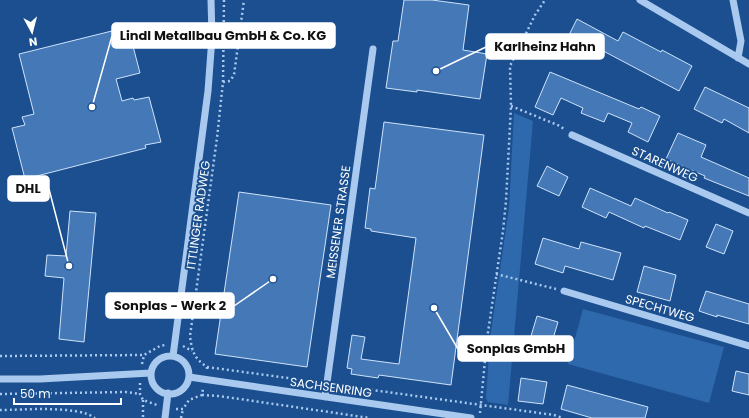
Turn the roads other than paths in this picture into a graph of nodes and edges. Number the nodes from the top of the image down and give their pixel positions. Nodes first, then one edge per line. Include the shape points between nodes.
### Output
1 (211, 0) edge
2 (640, 0) edge
3 (733, 0) edge
4 (373, 49) dead end
5 (738, 58) junction
6 (749, 64) edge
7 (572, 135) road end
8 (749, 213) edge
9 (564, 291) road end
10 (749, 346) edge
11 (173, 356) junction
12 (151, 373) junction
13 (189, 376) junction
14 (0, 379) edge
15 (168, 394) junction
16 (325, 397) junction
17 (424, 414) edge
18 (165, 418) edge
19 (471, 418) edge

1 - 11 street via 212,37 208,91
2 - 5 street
3 - 5 street via 741,41
4 - 16 street, MEISSENER STRASSE
5 - 6 street
7 - 8 street, STARENWEG
9 - 10 street, SPECHTWEG
11 - 12 street via 163,357 155,363
11 - 13 street via 185,362
12 - 14 street
12 - 15 street via 156,387
13 - 15 street via 183,389
13 - 16 street, SACHSENRING
15 - 18 street
16 - 17 street, SACHSENRING
17 - 19 street, SACHSENRING

